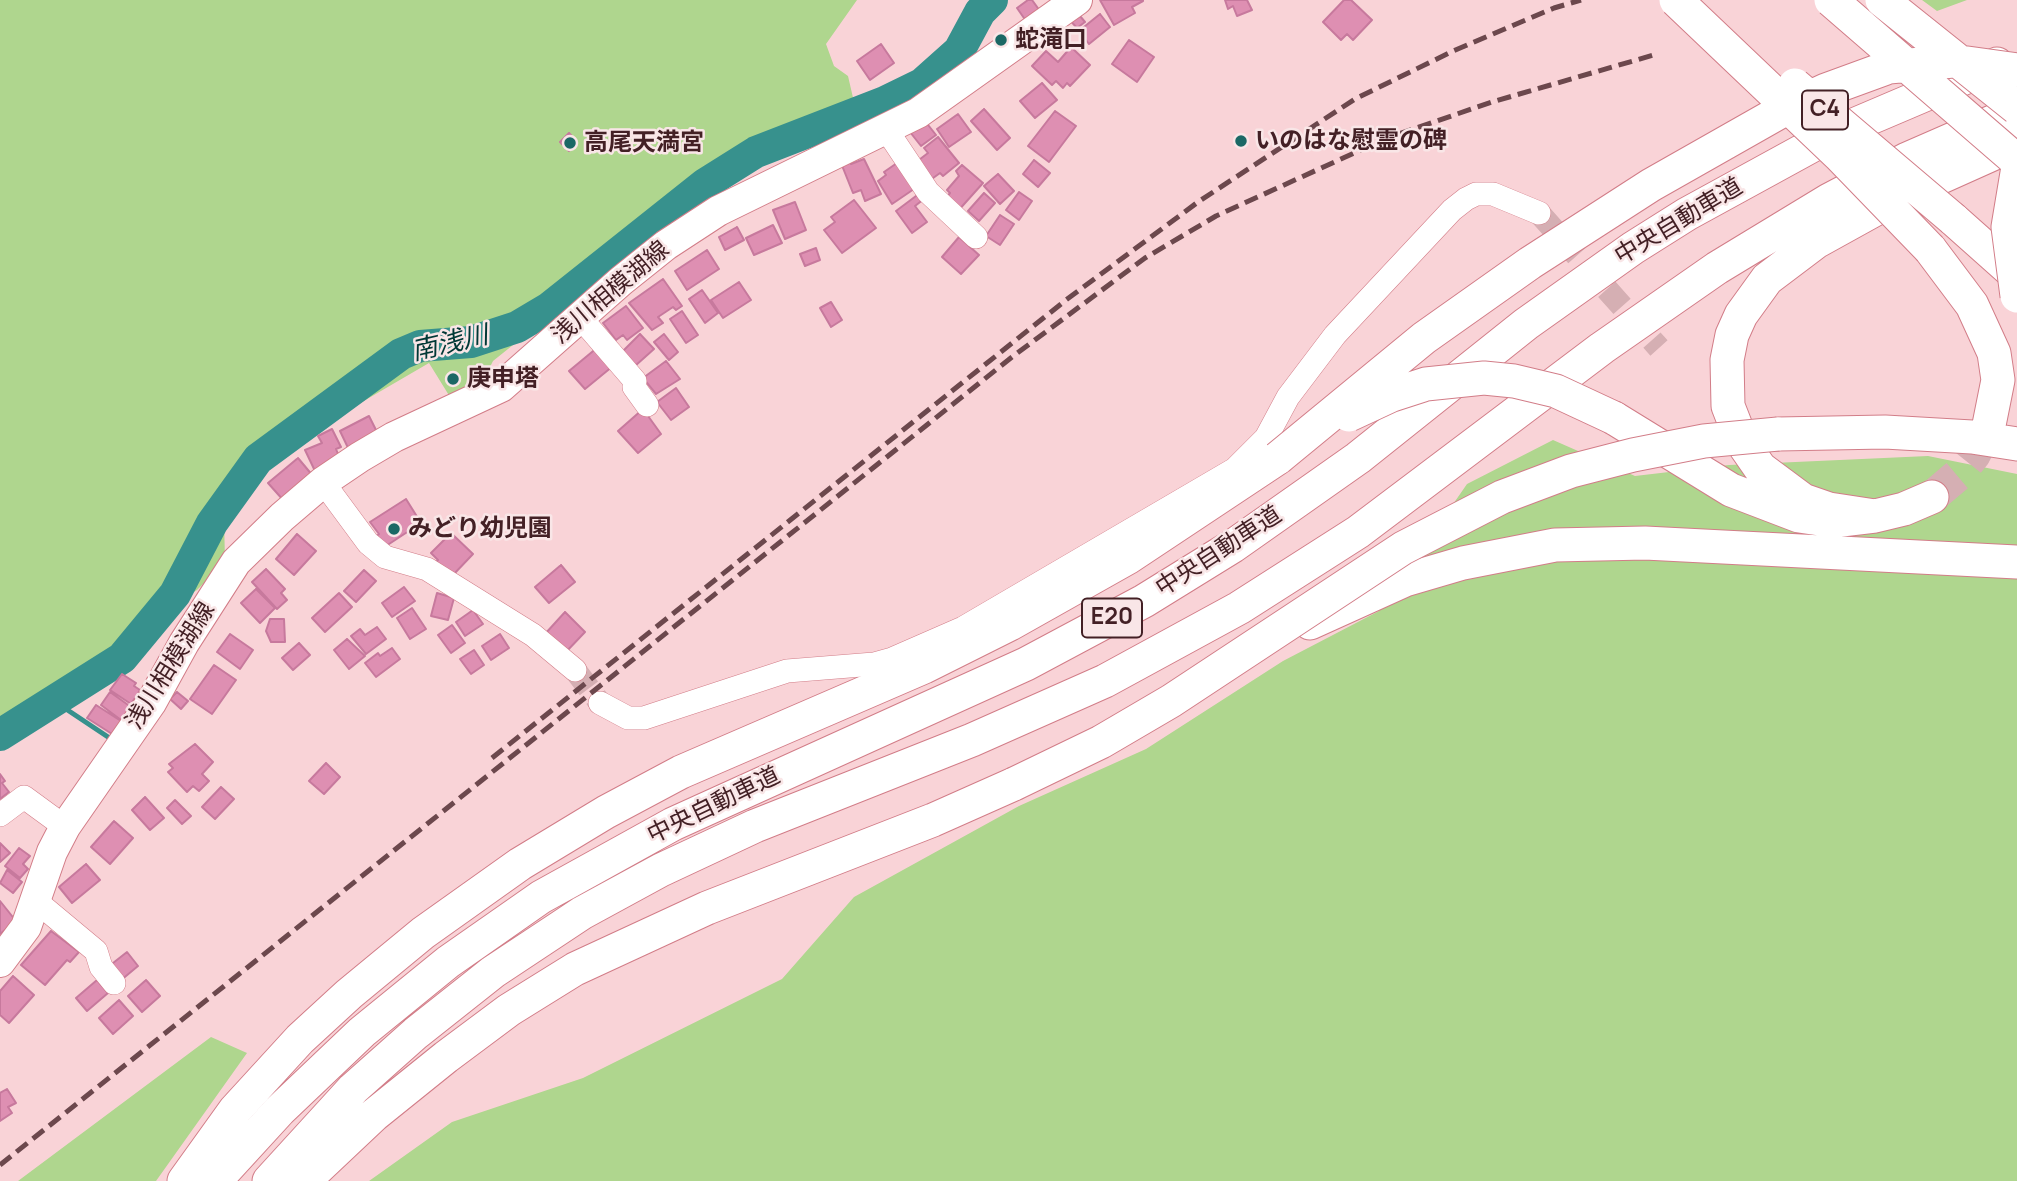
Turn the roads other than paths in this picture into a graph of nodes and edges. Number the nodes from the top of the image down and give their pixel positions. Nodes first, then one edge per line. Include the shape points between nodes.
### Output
1 (1077, 0) edge
2 (1676, 0) edge
3 (1696, 0) edge
4 (1832, 0) edge
5 (1882, 0) edge
6 (2017, 56) edge
7 (2017, 69) edge
8 (2017, 110) edge
9 (886, 129) junction
10 (2017, 143) edge
11 (2017, 161) edge
12 (2017, 173) edge
13 (1539, 212) tunnel mouth
14 (976, 237) dead end
15 (2017, 276) edge
16 (2017, 296) edge
17 (579, 316) junction
18 (647, 405) dead end
19 (1989, 425) tunnel mouth
20 (2017, 444) edge
21 (1278, 458) junction
22 (323, 482) junction
23 (1932, 497) tunnel mouth
24 (1875, 516) junction
25 (2017, 562) edge
26 (575, 670) tunnel mouth
27 (600, 703) tunnel mouth
28 (1101, 742) junction
29 (0, 815) edge
30 (65, 827) junction
31 (36, 901) junction
32 (0, 962) edge
33 (114, 983) dead end
34 (184, 1181) edge
35 (215, 1181) edge
36 (269, 1181) edge
37 (304, 1181) edge

1 - 9 main road, 浅川相模湖線 via 940,99
2 - 19 highway, bridge via 1930,249 1972,305 1994,353 1998,380
3 - 15 highway, C4, bridge
4 - 11 highway, bridge
5 - 8 highway, bridge
6 - 35 highway, 中央自動車道 / E20 via 1835,133 1676,221 1526,324 1358,458 1144,601 1026,664 686,818 541,897 448,962 362,1031
7 - 21 highway, bridge via 1952,61 1889,67 1785,109 1651,185 1510,277 1387,367
8 - 36 highway, 中央自動車道 / E20 via 1829,200 1717,268 1602,348 1358,532 1239,608 1105,681 972,740 755,826 582,913 493,972 416,1033 353,1089
9 - 14 street via 928,192
9 - 17 main road, 浅川相模湖線 via 718,211 666,245
10 - 24 highway via 1901,195 1798,254 1755,292 1732,335 1725,383 1730,416 1760,468 1803,500
12 - 16 highway, bridge via 2008,227
13 - 27 street via 1493,194 1466,199 1335,335 1288,397 1266,438 1234,469 963,628 892,659 787,671 644,718 628,718
17 - 18 street via 635,381 634,387
17 - 22 main road, 浅川相模湖線 via 501,387 394,437
20 - 28 highway, bridge via 1885,432 1778,434 1704,441 1571,471 1502,497 1403,548
21 - 24 highway, bridge via 1365,406 1426,384 1484,379 1556,391 1614,418 1731,490 1767,506 1833,521
21 - 34 highway via 1119,563 1020,619 924,667 681,772 551,844 423,933 349,994 234,1110
22 - 26 street via 368,543 385,557 427,569 533,635
22 - 30 main road, 浅川相模湖線 via 236,562 151,703
23 - 24 highway
25 - 28 highway, bridge via 1600,543 1555,545 1463,563 1405,580 1322,616 1161,712
28 - 37 highway, bridge via 933,820 708,908 575,970 509,1010 446,1057 374,1115
29 - 30 street via 24,797
30 - 31 main road, 浅川相模湖線
31 - 32 main road, 浅川相模湖線 via 26,927
31 - 33 street via 96,951

